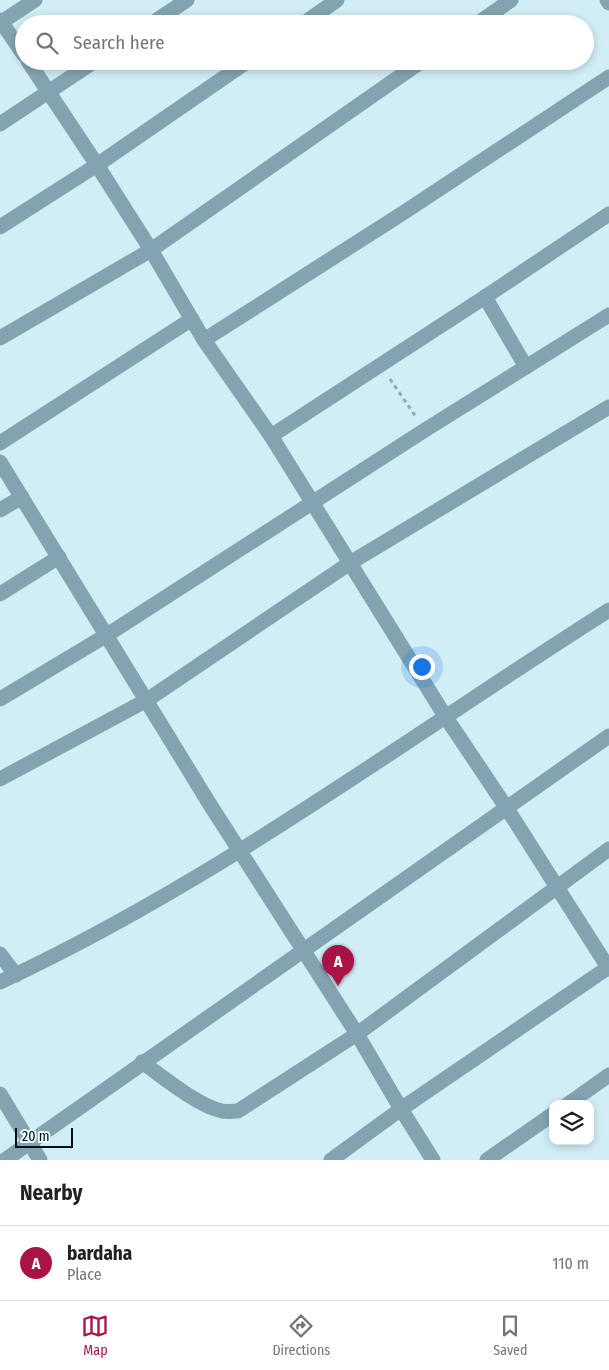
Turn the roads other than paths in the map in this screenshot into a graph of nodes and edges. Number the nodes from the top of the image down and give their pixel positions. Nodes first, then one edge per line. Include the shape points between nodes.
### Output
1 (35, 0) edge
2 (186, 0) edge
3 (337, 0) edge
4 (511, 0) edge
5 (164, 15) edge
6 (316, 15) edge
7 (489, 15) edge
8 (1, 22) edge
9 (15, 43) edge
10 (34, 70) edge
11 (81, 70) edge
12 (235, 70) edge
13 (409, 70) edge
14 (609, 77) edge
15 (48, 92) junction
16 (0, 124) edge
17 (97, 165) junction
18 (609, 214) edge
19 (0, 227) edge
20 (151, 250) junction
21 (485, 297) junction
22 (609, 315) edge
23 (192, 319) junction
24 (0, 338) edge
25 (204, 340) junction
26 (526, 367) junction
27 (609, 407) edge
28 (270, 436) junction
29 (0, 443) edge
30 (0, 462) edge
31 (22, 497) junction
32 (312, 502) junction
33 (0, 510) edge
34 (58, 557) junction
35 (350, 563) junction
36 (0, 594) edge
37 (609, 610) edge
38 (107, 635) junction
39 (0, 699) edge
40 (147, 700) junction
41 (445, 716) junction
42 (609, 736) edge
43 (0, 779) edge
44 (506, 807) junction
45 (609, 849) edge
46 (240, 852) junction
47 (556, 886) junction
48 (304, 951) junction
49 (0, 954) edge
50 (609, 968) edge
51 (16, 975) junction
52 (0, 982) edge
53 (357, 1034) junction
54 (142, 1062) junction
55 (609, 1075) edge
56 (0, 1094) edge
57 (574, 1100) edge
58 (401, 1109) junction
59 (549, 1117) edge
60 (30, 1143) junction
61 (5, 1160) edge
62 (40, 1160) edge
63 (331, 1160) edge
64 (433, 1160) edge
65 (487, 1160) edge

1 - 8 street
2 - 5 street
3 - 6 street
4 - 7 street
8 - 9 street
10 - 15 street
11 - 15 street
12 - 17 street
13 - 20 street
14 - 25 street
15 - 16 street
15 - 17 street
17 - 19 street
17 - 20 street
18 - 21 street
20 - 23 street
20 - 24 street
21 - 26 street
21 - 28 street
22 - 26 street
23 - 25 street
23 - 29 street
25 - 28 street
26 - 32 street
27 - 35 street
28 - 32 street
30 - 31 street
31 - 33 street
31 - 34 street
32 - 35 street
32 - 38 street
34 - 36 street
34 - 38 street
35 - 40 street
35 - 41 street
37 - 41 street
38 - 39 street
38 - 40 street
40 - 43 street
40 - 46 street
41 - 44 street
41 - 46 street
42 - 44 street
44 - 47 street
44 - 48 street
45 - 47 street
46 - 48 street
46 - 51 street via 151,904
47 - 50 street
47 - 53 street
48 - 53 street
48 - 54 street
49 - 51 street
50 - 58 street
51 - 52 street
53 - 54 street via 238,1110 223,1111 210,1107
53 - 58 street
54 - 60 street
55 - 57 street
56 - 60 street
58 - 63 street
58 - 64 street
59 - 65 street
60 - 61 street
60 - 62 street

